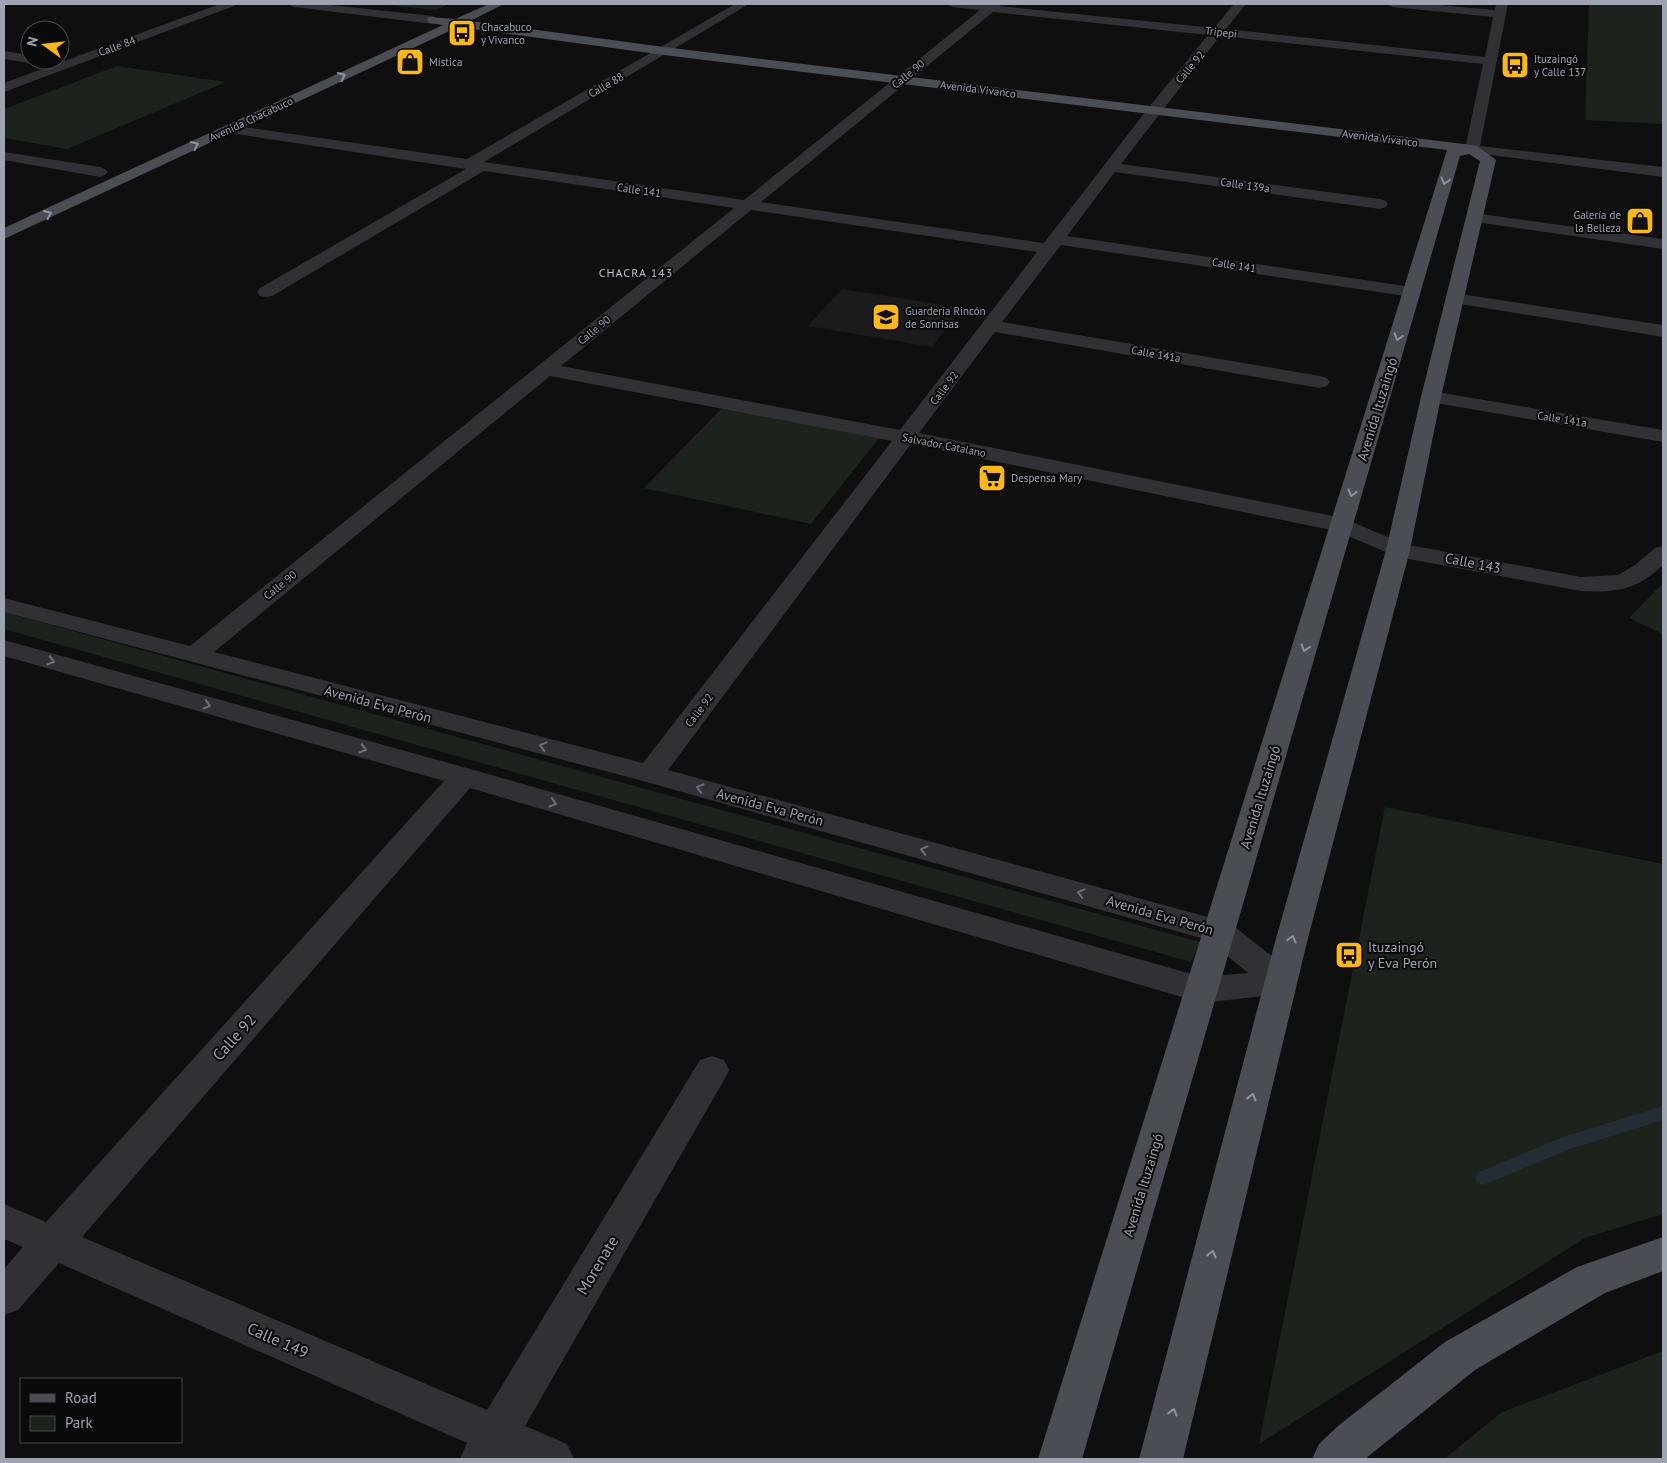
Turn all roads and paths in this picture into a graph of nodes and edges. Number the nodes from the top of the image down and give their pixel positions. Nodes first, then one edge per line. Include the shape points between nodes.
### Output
1 (230, 4) edge
2 (294, 4) edge
3 (498, 4) edge
4 (743, 4) edge
5 (952, 4) edge
6 (1240, 4) edge
7 (1392, 4) edge
8 (993, 6) edge
9 (1500, 9) edge
10 (455, 17) junction
11 (433, 20) junction
12 (1219, 32) junction
13 (664, 51) junction
14 (4, 55) edge
15 (20, 57) edge
16 (1489, 61) junction
17 (70, 63) edge
18 (52, 70) edge
19 (902, 80) junction
20 (4, 88) edge
21 (278, 91) dead end
22 (1154, 110) junction
23 (230, 129) junction
24 (1472, 149) junction
25 (4, 156) edge
26 (474, 166) junction
27 (1111, 167) junction
28 (104, 170) joint
29 (1663, 172) edge
30 (74, 184) dead end
31 (1380, 204) dead end
32 (747, 206) junction
33 (1474, 218) junction
34 (4, 234) edge
35 (1052, 244) junction
36 (1663, 244) edge
37 (266, 292) dead end
38 (1412, 292) junction
39 (1454, 298) junction
40 (991, 326) junction
41 (1663, 331) edge
42 (546, 369) junction
43 (1320, 382) dead end
44 (1431, 397) junction
45 (1663, 436) edge
46 (906, 437) junction
47 (1343, 524) junction
48 (1398, 550) junction
49 (1663, 553) edge
50 (4, 605) edge
51 (4, 648) edge
52 (193, 656) junction
53 (650, 774) junction
54 (464, 778) junction
55 (1219, 931) junction
56 (1281, 982) junction
57 (1202, 990) junction
58 (712, 1070) dead end
59 (4, 1221) edge
60 (53, 1242) junction
61 (1663, 1254) edge
62 (4, 1297) edge
63 (489, 1447) edge
64 (552, 1459) edge
65 (1060, 1459) edge
66 (1161, 1459) edge
67 (1334, 1459) edge

1 - 17 street, Calle 84
2 - 11 street, Avenida Vivanco
3 - 10 main road, Avenida Chacabuco
4 - 13 street, Calle 88
5 - 8 street, Tripepi
6 - 12 street, Calle 92
7 - 9 street
8 - 12 street, Tripepi
8 - 19 street, Calle 90
9 - 16 street
10 - 11 main road, Avenida Vivanco
10 - 13 main road, Avenida Vivanco
23 -> 10 main road, Avenida Chacabuco
11 - 21 main road, Avenida Chacabuco
12 - 16 street, Tripepi
12 - 22 street, Calle 92
13 - 19 main road, Avenida Vivanco
13 - 26 street, Calle 88
14 - 15 street
16 - 24 street
18 - 20 street, Calle 84
19 - 22 main road, Avenida Vivanco
19 - 32 street, Calle 90
22 - 24 main road, Avenida Vivanco
22 - 27 street, Calle 92
23 - 26 street, Calle 141
34 -> 23 main road, Avenida Chacabuco
24 - 29 street, Avenida Vivanco
24 - 33 main road via 1488,160
24 -> 38 main road, Avenida Ituzaingó via 1453,153
25 - 28 street
26 - 32 street, Calle 141
26 - 37 street, Calle 88
27 - 31 street, Calle 139a
27 - 35 street, Calle 92
28 - 30 main road
32 - 35 street, Calle 141
32 - 42 street, Calle 90
33 - 36 street
33 - 39 main road
35 - 38 street, Calle 141
35 - 40 street, Calle 92
38 -> 47 main road, Avenida Ituzaingó
39 - 41 street
39 - 44 main road
40 - 43 street, Calle 141a
40 - 46 street, Calle 92
42 - 46 street, Salvador Catalano
42 - 52 street, Calle 90
44 - 45 street, Calle 141a
44 - 48 main road
46 - 47 street, Salvador Catalano
46 - 53 street, Calle 92
47 - 48 street, Calle 143
47 -> 55 main road, Avenida Ituzaingó
48 - 49 street, Calle 143 via 1581,584 1608,586 1634,579
56 -> 48 main road
50 - 52 street, Avenida Eva Perón
51 -> 54 street
53 -> 52 street, Avenida Eva Perón
55 -> 53 street, Avenida Eva Perón
54 -> 57 street
54 - 60 street, Calle 92
55 - 56 street, Avenida Eva Perón
55 - 57 main road, Avenida Ituzaingó
56 - 57 street
66 -> 56 main road
57 - 65 main road, Avenida Ituzaingó
58 - 63 street, Morenate
59 - 60 street, Calle 149
60 - 62 street, Calle 92
60 - 63 street, Calle 149
61 - 67 main road via 1591,1280 1460,1356
63 - 64 street, Calle 149

